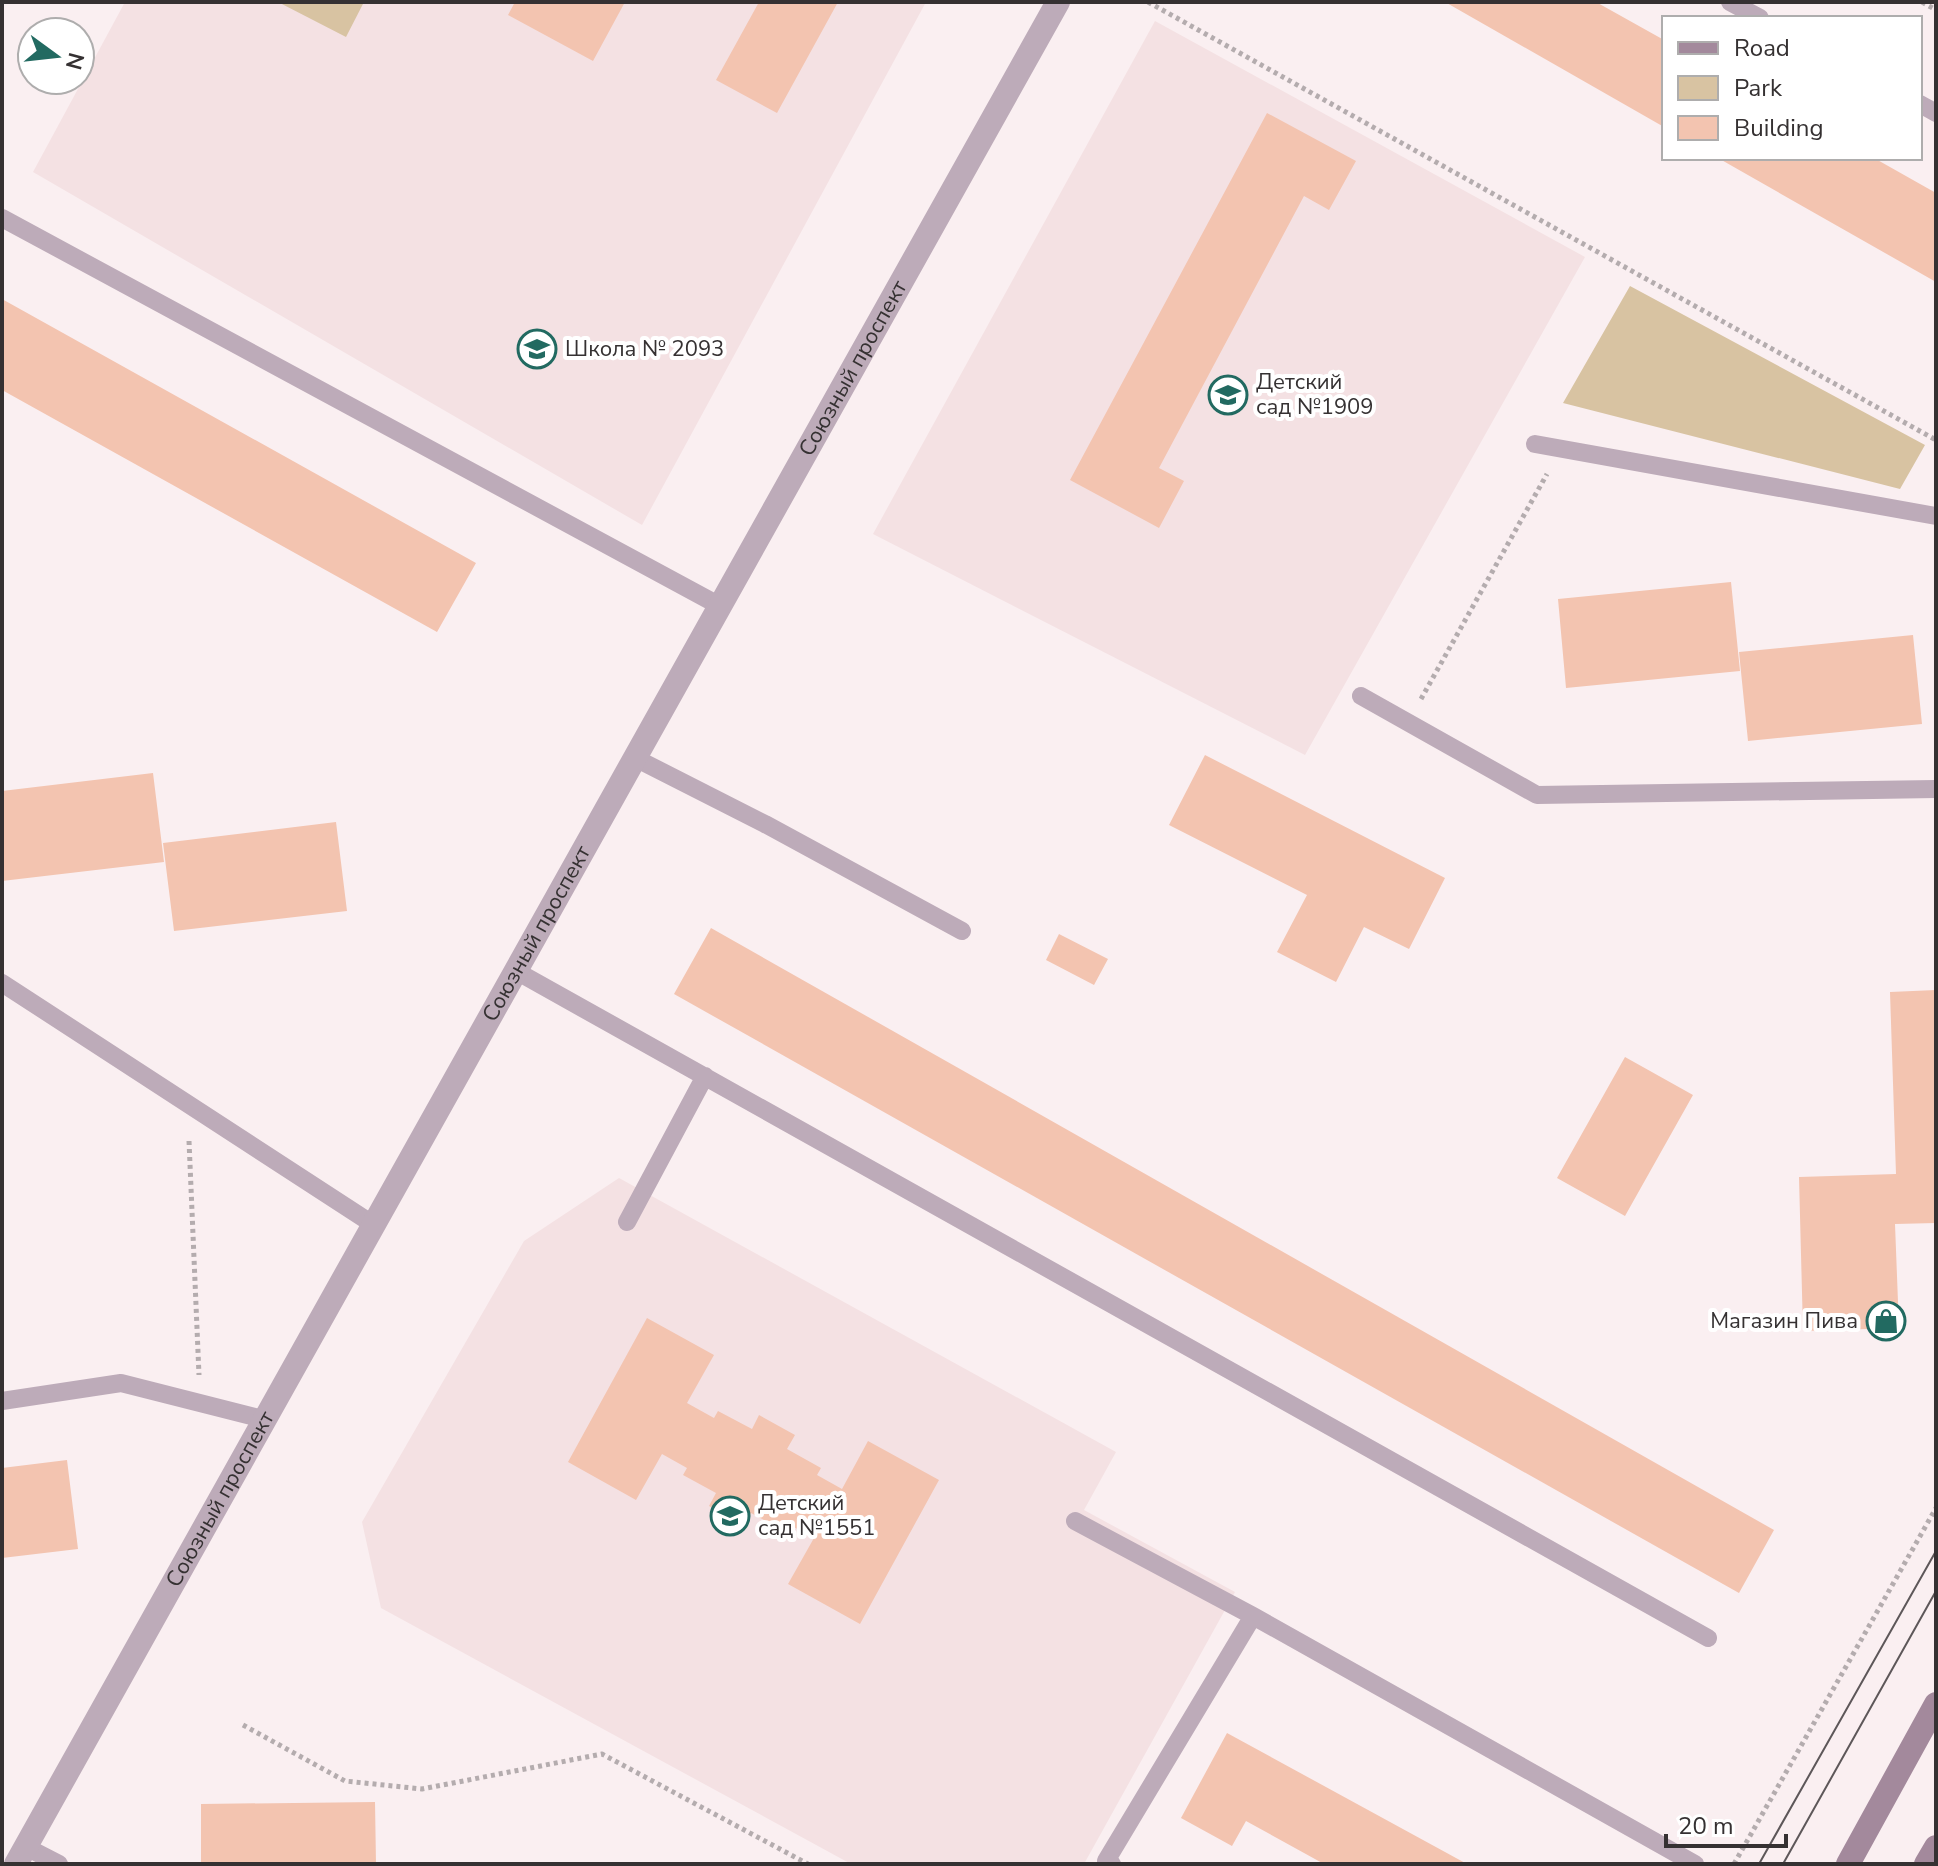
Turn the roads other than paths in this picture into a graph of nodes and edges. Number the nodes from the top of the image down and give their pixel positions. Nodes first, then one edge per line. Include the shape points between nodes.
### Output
1 (1058, 2) edge
2 (1730, 2) edge
3 (1756, 16) edge
4 (2, 218) edge
5 (1535, 444) dead end
6 (1936, 516) edge
7 (720, 606) junction
8 (1361, 696) dead end
9 (635, 758) junction
10 (1936, 789) edge
11 (962, 931) dead end
12 (516, 971) junction
13 (2, 983) edge
14 (705, 1076) junction
15 (627, 1222) dead end
16 (374, 1225) junction
17 (2, 1401) edge
18 (263, 1419) junction
19 (1075, 1521) dead end
20 (1253, 1616) junction
21 (1708, 1638) dead end
22 (1936, 1704) edge
23 (1936, 1847) edge
24 (21, 1856) edge
25 (59, 1864) edge
26 (1112, 1864) edge
27 (1695, 1864) edge
28 (1848, 1864) edge
29 (1926, 1864) edge

1 - 7 street, Союзный проспект
2 - 3 lane
4 - 7 lane
5 - 6 lane
7 - 9 street, Союзный проспект
8 - 10 lane via 1537,795
9 - 11 lane
9 - 12 street, Союзный проспект
12 - 14 lane
12 - 16 street, Союзный проспект
13 - 16 lane
14 - 15 lane
14 - 21 lane
16 - 18 street, Союзный проспект
17 - 18 lane via 121,1383
18 - 24 street, Союзный проспект
19 - 20 lane
20 - 26 lane via 1106,1861
20 - 27 lane
22 - 28 main road
23 - 29 main road
24 - 25 lane

